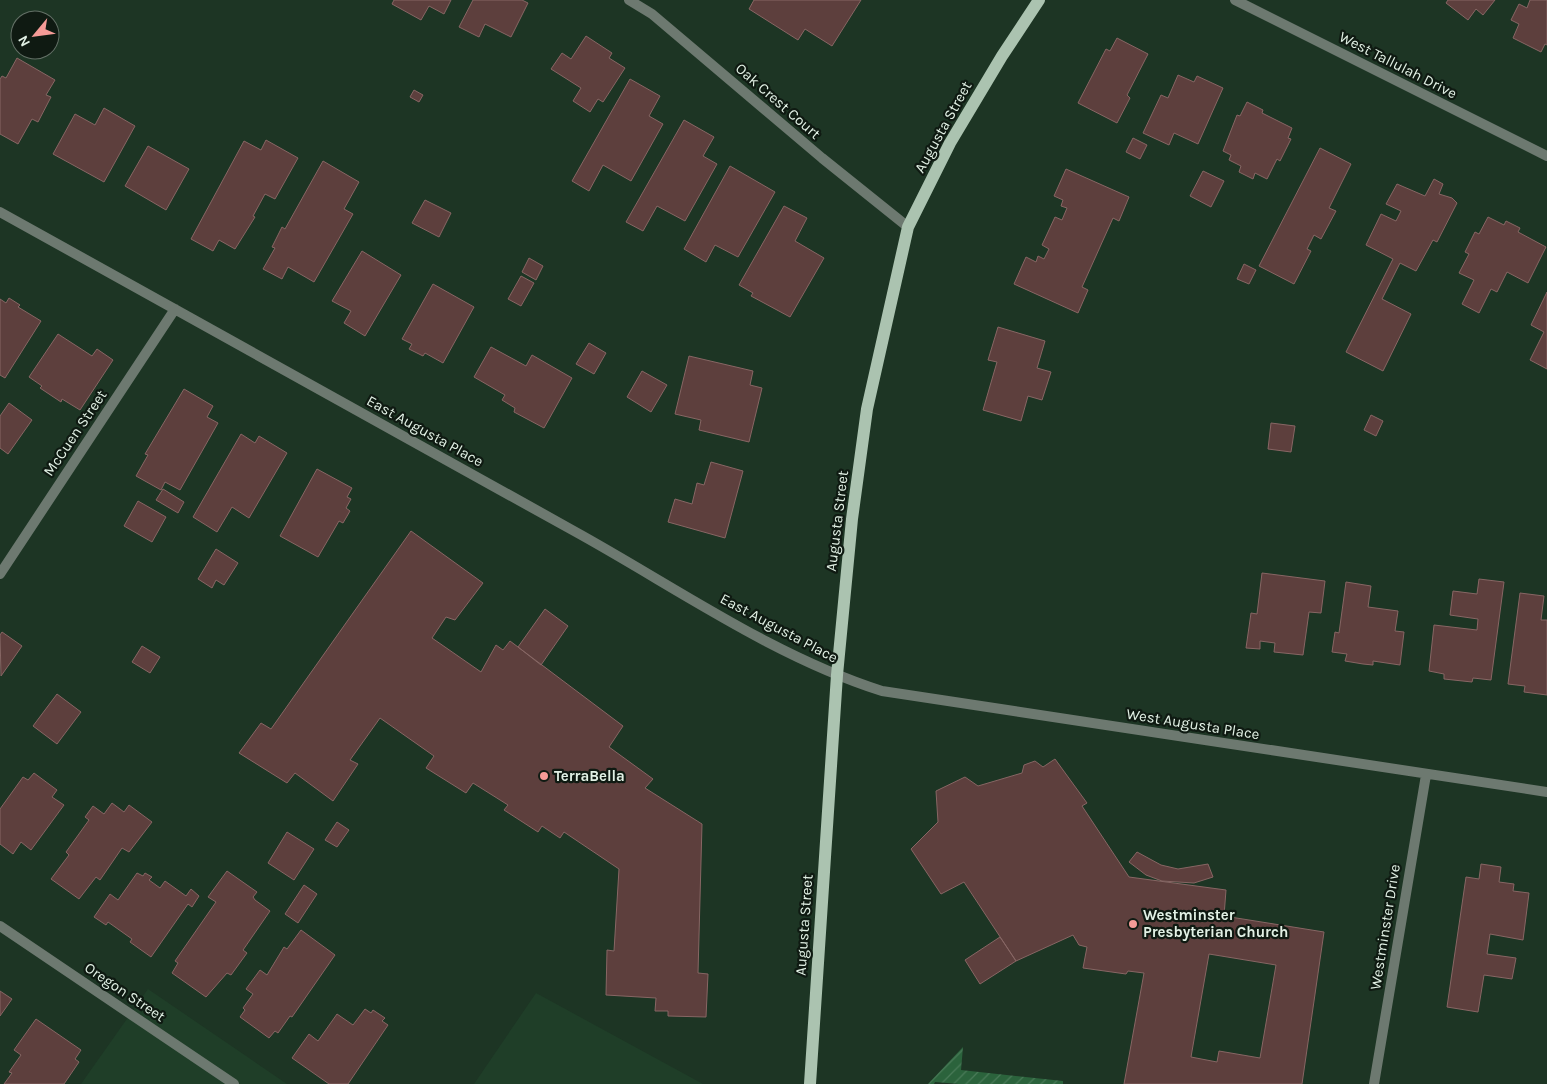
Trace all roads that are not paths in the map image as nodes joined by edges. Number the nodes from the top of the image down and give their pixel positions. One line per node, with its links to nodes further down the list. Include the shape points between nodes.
1 (629, 0): 6 (street, Oak Crest Court, via 652,14)
2 (1039, 0): 6 (main road, Augusta Street, via 950,143)
3 (1235, 0): 4 (street, West Tallulah Drive)
4 (1547, 156)
5 (0, 212): 7 (street, East Augusta Place)
6 (908, 227): 9 (main road, Augusta Street, via 867,409 852,519)
7 (175, 309): 8 (street, McCuen Street); 9 (street, East Augusta Place, via 598,544 758,637)
8 (0, 574)
9 (837, 675): 10 (street, West Augusta Place, via 882,691); 14 (main road, Augusta Street)
10 (1426, 775): 11 (street, West Augusta Place); 15 (street, Westminster Drive)
11 (1547, 792)
12 (0, 926): 13 (street, Oregon Street)
13 (234, 1084)
14 (810, 1084)
15 (1374, 1084)

